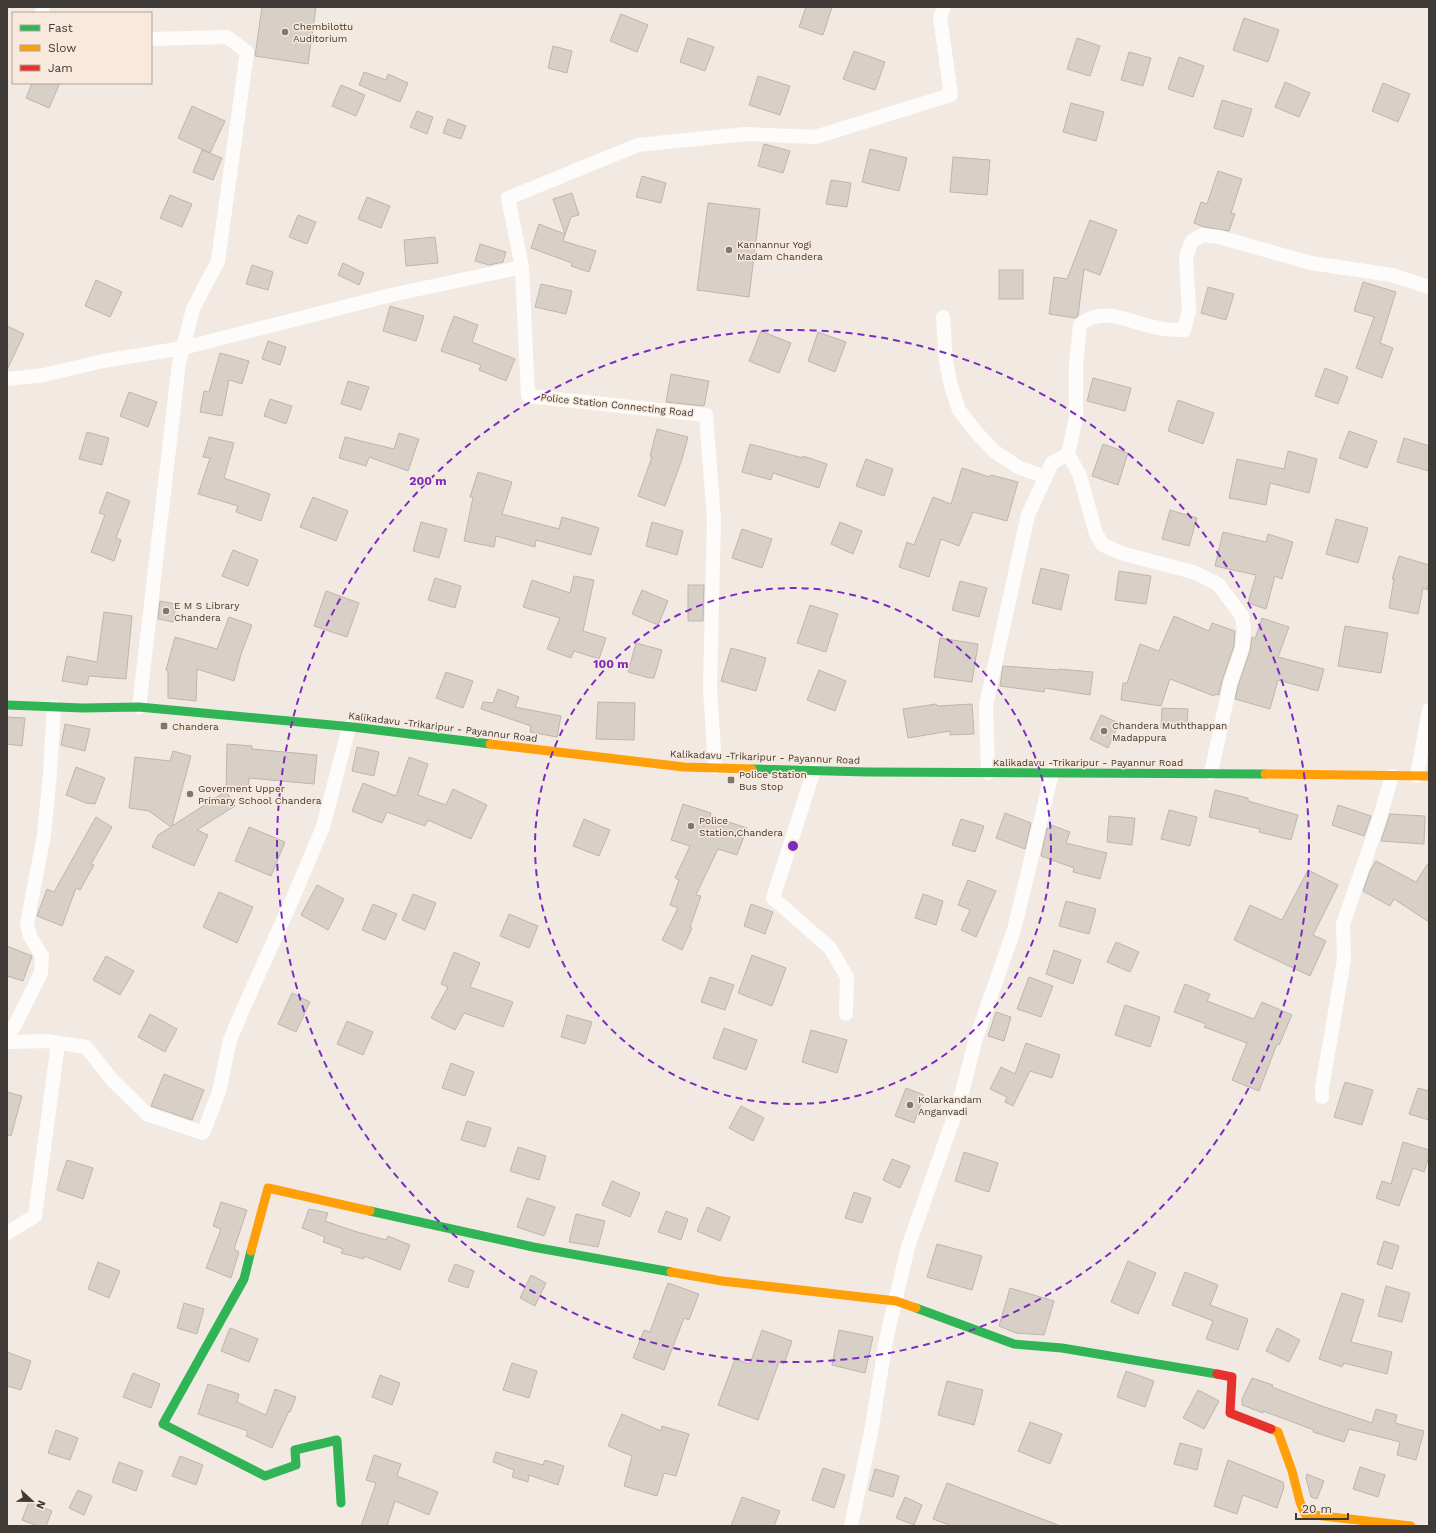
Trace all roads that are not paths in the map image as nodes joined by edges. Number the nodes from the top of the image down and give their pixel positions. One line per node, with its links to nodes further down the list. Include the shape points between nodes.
1 (944, 7): 3 (street, via 940,18 951,96 815,137 746,134 638,145 508,198)
2 (152, 39): 6 (street, via 227,37 247,52 218,261 193,309)
3 (522, 267): 6 (street, via 391,295); 15 (street, Police Station Connecting Road, via 528,396 706,415 714,519 710,687)
4 (1429, 287): 8 (street, via 1392,275 1311,263 1203,235 1192,241 1186,257 1189,311 1184,330 1158,328 1104,314 1087,318 1080,324 1076,365 1076,418)
5 (943, 317): 9 (street, via 946,361 959,410 994,451 1018,467)
6 (183, 348): 7 (street, via 103,361 44,375); 11 (street, via 179,363)
7 (7, 379)
8 (1068, 454): 9 (street, via 1052,463); 19 (street, via 1080,476 1096,534 1104,545 1124,554 1193,572 1218,584 1242,616 1242,648 1230,684)
9 (1046, 477): 17 (street, via 1028,516 986,705)
10 (7, 704): 12 (street, Kalikadavu -Trikaripur - Payannur Road)
11 (139, 706): 12 (street, Kalikadavu -Trikaripur - Payannur Road); 14 (street, Kalikadavu -Trikaripur - Payannur Road)
12 (54, 707): 23 (street, via 44,835 27,924 30,936 42,956 41,973 15,1025)
13 (1429, 710): 21 (street)
14 (349, 727): 15 (street, Kalikadavu -Trikaripur - Payannur Road, via 684,767); 25 (street, via 323,827 230,1040 219,1092 203,1133 147,1114 114,1081 86,1047)
15 (715, 768): 16 (street, Kalikadavu -Trikaripur - Payannur Road)
16 (814, 770): 17 (street, Kalikadavu -Trikaripur - Payannur Road); 22 (street, via 773,898 830,948 847,977)
17 (988, 773): 18 (street, Kalikadavu -Trikaripur - Payannur Road)
18 (1052, 773): 19 (street, Kalikadavu -Trikaripur - Payannur Road); 28 (street, via 1014,930 976,1038 958,1108 908,1247)
19 (1211, 773): 20 (street, Kalikadavu -Trikaripur - Payannur Road)
20 (1392, 776): 21 (street, Kalikadavu -Trikaripur - Payannur Road); 26 (street, via 1343,924 1344,960)
21 (1423, 776)
22 (846, 1014)
23 (7, 1035)
24 (7, 1042): 25 (street)
25 (58, 1043): 27 (street, via 35,1216)
26 (1322, 1097)
27 (7, 1233)
28 (896, 1301): 29 (street, via 722,1281 541,1248 268,1188 244,1279 163,1424 265,1476 296,1465 295,1450 337,1440); 30 (street, via 886,1340 872,1427); 31 (street, via 1014,1344 1062,1348 1232,1378 1230,1413 1278,1432 1306,1514)
29 (341, 1503)
30 (851, 1526)
31 (1411, 1526)

